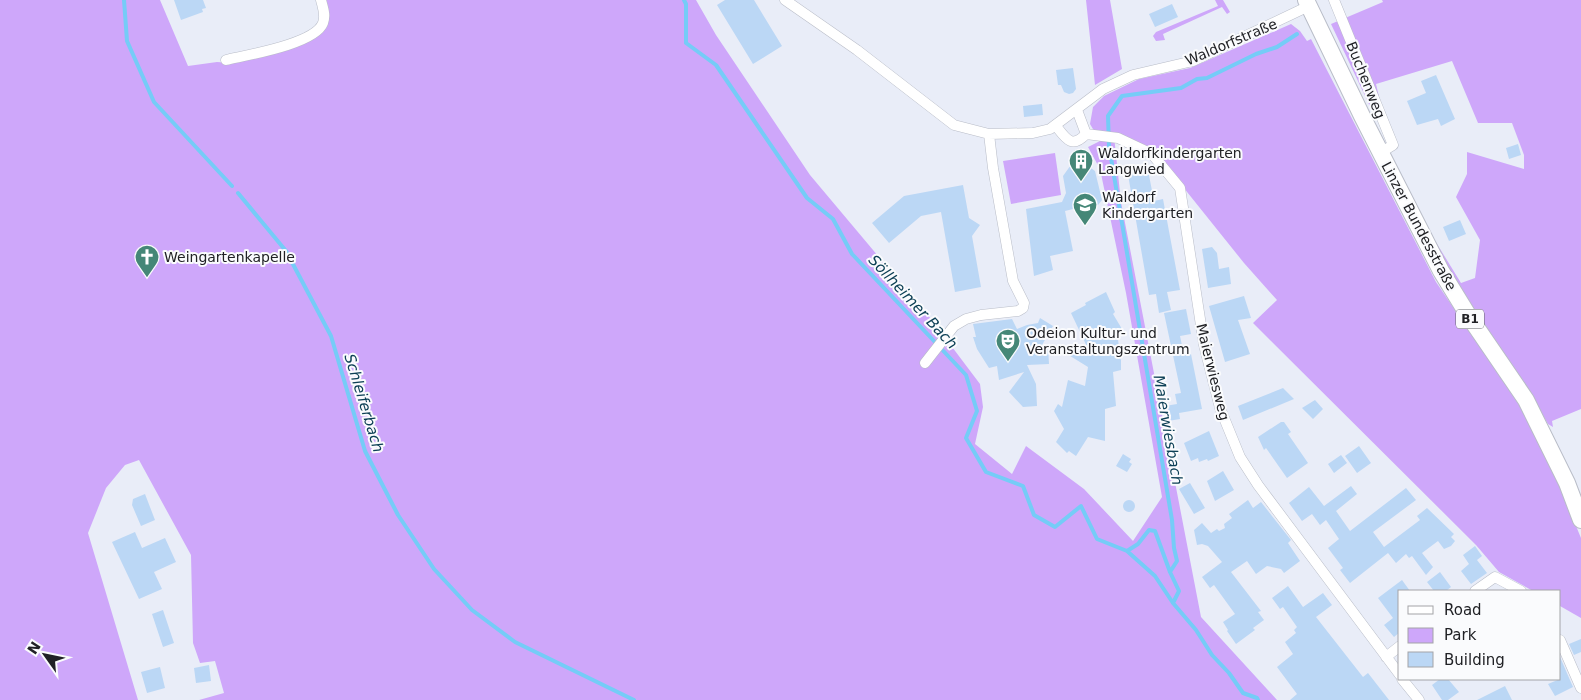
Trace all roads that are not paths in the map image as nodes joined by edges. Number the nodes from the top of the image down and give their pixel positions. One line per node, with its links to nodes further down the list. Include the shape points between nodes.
1 (321, 0): 5 (street, via 325,15 323,25 314,35 285,46)
2 (785, 0): 8 (street, Waldorfstraße, via 857,50 954,125)
3 (1334, 0): 10 (street, Buchenweg, via 1393,145)
4 (1308, 3): 6 (street, Waldorfstraße, via 1193,61 1133,75 1103,89); 10 (main road, Linzer Bundesstraße / B1)
5 (226, 60)
6 (1077, 110): 7 (street, Waldorfstraße); 9 (street)
7 (1056, 126): 8 (street, Waldorfstraße, via 1033,133); 9 (street, Maierwiesweg, via 1065,138 1073,142 1080,141)
8 (989, 134): 11 (street, via 1013,281 1024,303 1023,308 966,319 954,326)
9 (1086, 134): 17 (street, Maierwiesweg, via 1118,138 1152,154 1180,188 1204,345 1222,414 1240,457)
10 (1380, 153): 12 (main road, Linzer Bundesstraße / B1, via 1441,271 1526,400)
11 (927, 361)
12 (1581, 520)
13 (1477, 590): 14 (street, via 1495,577)
14 (1519, 590)
15 (1561, 642): 20 (street)
16 (1398, 648): 17 (street)
17 (1386, 657): 18 (street, Maierwiesweg)
18 (1398, 672)
19 (1403, 680): 21 (street)
20 (1581, 688)
21 (1419, 700)

